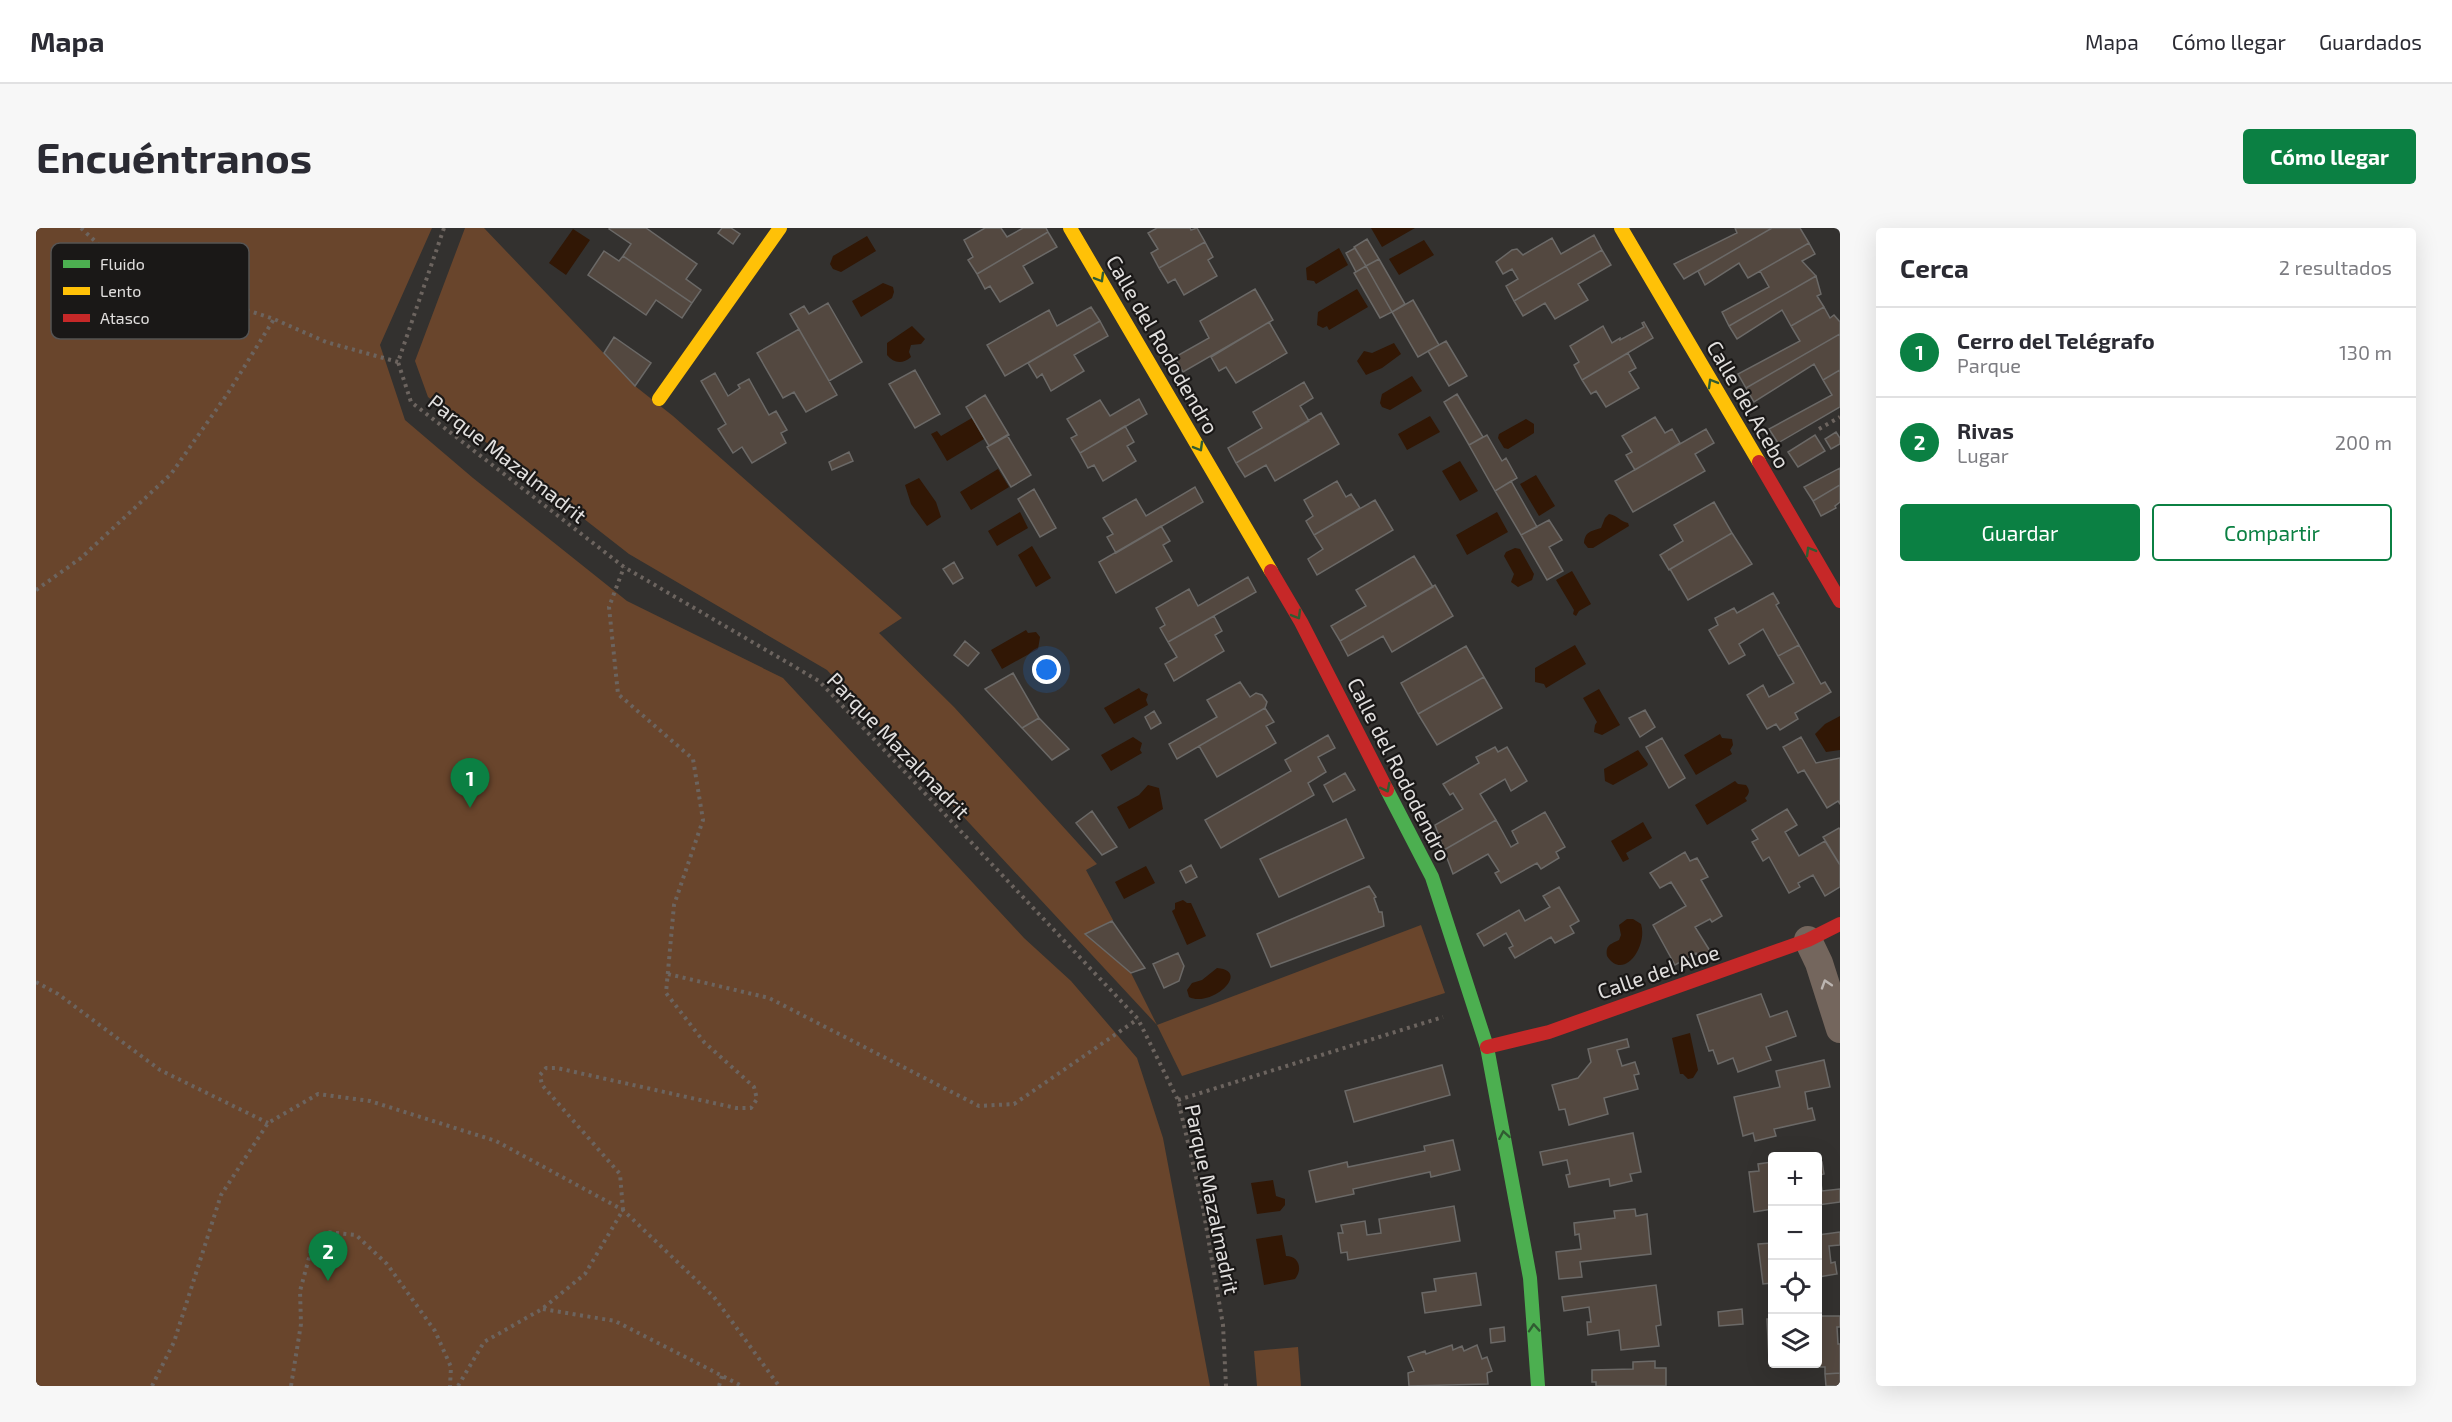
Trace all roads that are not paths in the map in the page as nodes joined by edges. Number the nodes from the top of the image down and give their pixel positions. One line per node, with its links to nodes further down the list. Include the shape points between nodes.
1 (780, 228): 4 (street)
2 (1070, 228): 9 (street, Calle del Rododendro, one-way to 9, via 1301,622 1415,845 1431,877)
3 (1621, 228): 5 (street, Calle del Acebo, one-way to 3)
4 (658, 399)
5 (1840, 602)
6 (1840, 924): 7 (street, Calle del Aloe)
7 (1809, 940): 8 (street, one-way to 7); 9 (street, Calle del Aloe, via 1549,1032)
8 (1840, 1029)
9 (1487, 1047): 10 (street, Calle del Rododendro, one-way to 9, via 1530,1278)
10 (1538, 1386)

